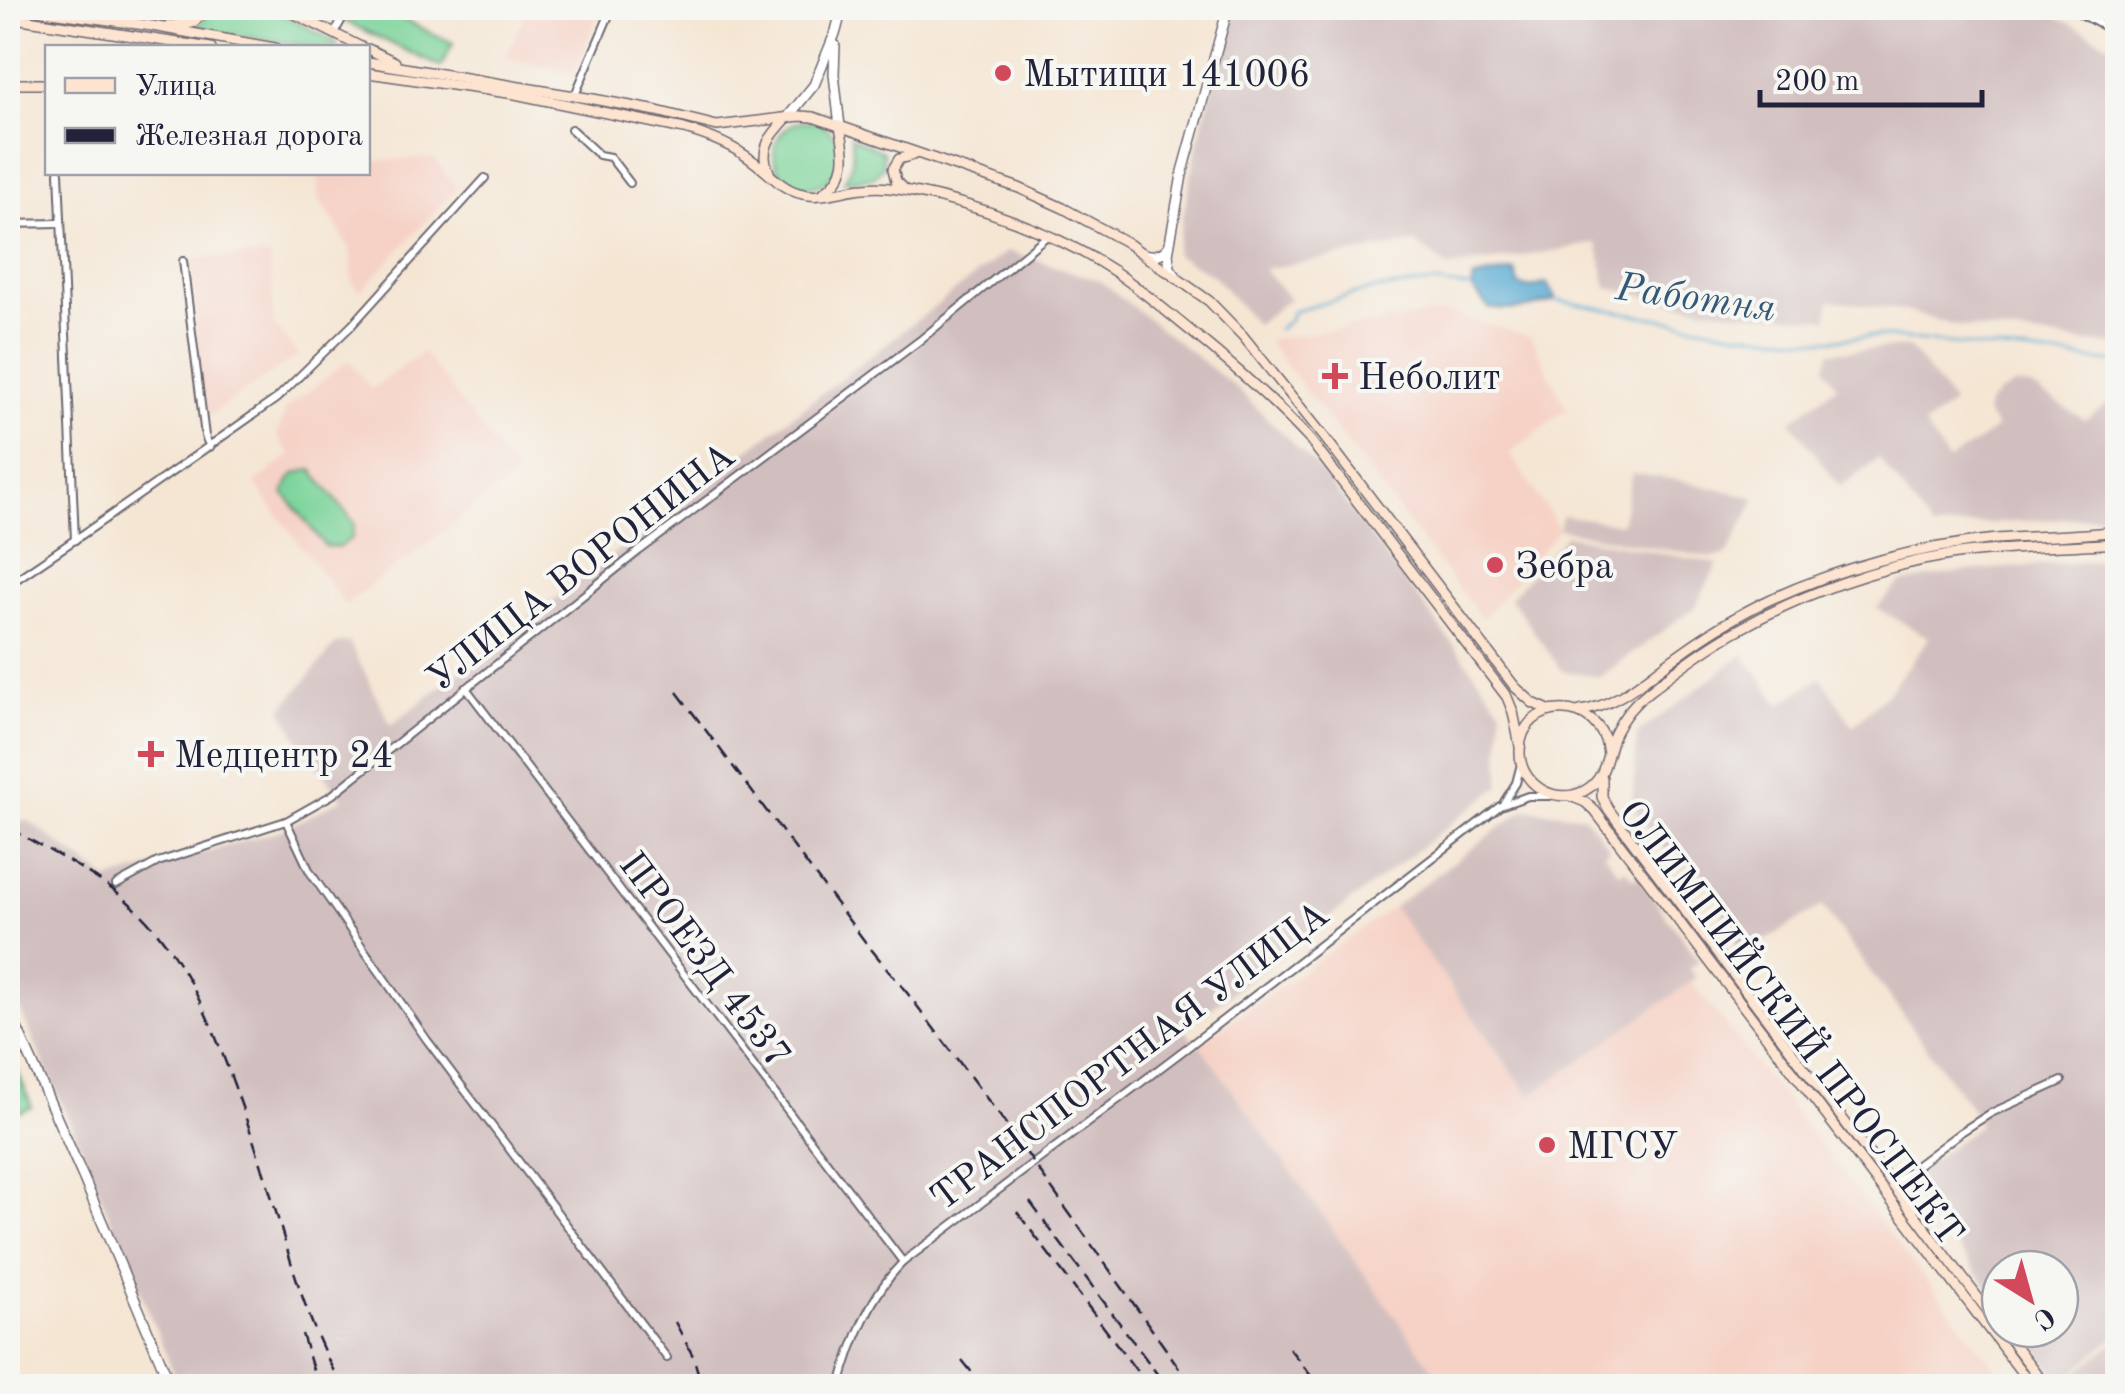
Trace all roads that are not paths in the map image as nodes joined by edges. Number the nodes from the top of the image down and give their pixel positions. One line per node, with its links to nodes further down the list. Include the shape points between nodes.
1 (22, 8): 10 (main road)
2 (210, 8): 10 (main road, via 192,23)
3 (284, 8): 12 (main road)
4 (348, 8): 12 (street)
5 (612, 8): 26 (street)
6 (842, 8): 11 (street)
7 (1228, 8): 41 (street)
8 (2070, 8): 13 (street)
9 (8, 18): 14 (main road)
10 (152, 26): 17 (main road)
11 (836, 31): 27 (street, via 814,85); 29 (street)
12 (334, 34): 18 (main road)
13 (2118, 34)
14 (149, 40): 15 (main road); 16 (main road)
15 (164, 45)
16 (188, 45)
17 (258, 45)
18 (358, 45)
19 (370, 50): 21 (main road)
20 (370, 62): 21 (main road)
21 (407, 67): 26 (main road)
22 (370, 76): 34 (main road, via 516,94 661,123 710,136)
23 (8, 84): 24 (main road)
24 (45, 84)
25 (2118, 92): 28 (street, via 2110,102)
26 (574, 95): 27 (main road, via 717,126)
27 (786, 118): 29 (main road, via 814,117); 34 (main road, via 766,144 765,164)
28 (2118, 118)
29 (840, 127): 31 (main road); 37 (main road, via 844,169)
30 (570, 129): 35 (street, via 610,157)
31 (916, 154): 36 (main road, via 900,158 892,170); 42 (main road, via 1048,201)
32 (58, 175): 38 (street)
33 (485, 178): 49 (street, via 301,377)
34 (774, 180): 37 (main road, via 803,194)
35 (630, 183)
36 (906, 190): 37 (main road); 40 (main road)
37 (822, 194)
38 (60, 223): 39 (street); 51 (street)
39 (8, 224)
40 (1047, 236): 46 (main road, via 1111,270); 54 (street, УЛИЦА ВОРОНИНА)
41 (1169, 246): 42 (street, via 1157,255); 44 (street)
42 (1142, 253): 44 (main road)
43 (182, 261): 49 (street)
44 (1176, 276): 45 (main road, via 1217,307)
45 (1256, 352): 46 (main road, via 1254,369); 47 (main road)
46 (1239, 370): 48 (main road)
47 (1275, 375): 48 (main road, via 1259,375); 55 (main road, via 1514,687)
48 (1261, 389): 57 (main road, via 1324,458 1507,698)
49 (210, 447): 51 (street)
50 (2118, 531): 56 (main road, via 1946,546 1851,568 1751,608 1620,697)
51 (75, 540): 53 (street)
52 (2118, 543): 58 (main road, via 1948,556 1878,572 1782,608 1733,632 1640,698)
53 (8, 584)
54 (466, 688): 64 (street, УЛИЦА ВОРОНИНА, via 332,795); 69 (street, ПРОЕЗД 4537)
55 (1551, 711): 56 (main road); 57 (main road, via 1531,724)
56 (1578, 711): 58 (main road, via 1598,726)
57 (1520, 746): 59 (main road)
58 (1608, 754): 60 (main road)
59 (1522, 763): 61 (main road, via 1538,787); 63 (street, ТРАНСПОРТНАЯ УЛИЦА)
60 (1603, 772): 62 (main road, via 1590,788); 68 (main road, ОЛИМПИЙСКИЙ ПРОСПЕКТ, via 1609,810)
61 (1556, 796): 62 (main road); 63 (street, ТРАНСПОРТНАЯ УЛИЦА)
62 (1570, 796): 75 (main road, ОЛИМПИЙСКИЙ ПРОСПЕКТ, via 1595,811)
63 (1500, 806): 69 (street, ТРАНСПОРТНАЯ УЛИЦА)
64 (286, 821): 65 (street, УЛИЦА ВОРОНИНА, via 158,862); 72 (street, via 310,872 427,1040)
65 (116, 884)
66 (8, 1008): 73 (street)
67 (2062, 1081): 68 (street, via 1990,1112)
68 (1892, 1184): 70 (main road, ОЛИМПИЙСКИЙ ПРОСПЕКТ)
69 (903, 1262): 74 (street, ТРАНСПОРТНАЯ УЛИЦА, via 858,1332)
70 (1980, 1300)
71 (2017, 1349): 76 (main road, ОЛИМПИЙСКИЙ ПРОСПЕКТ)
72 (666, 1358)
73 (170, 1386)
74 (840, 1386)
75 (2032, 1386)
76 (2046, 1386)

